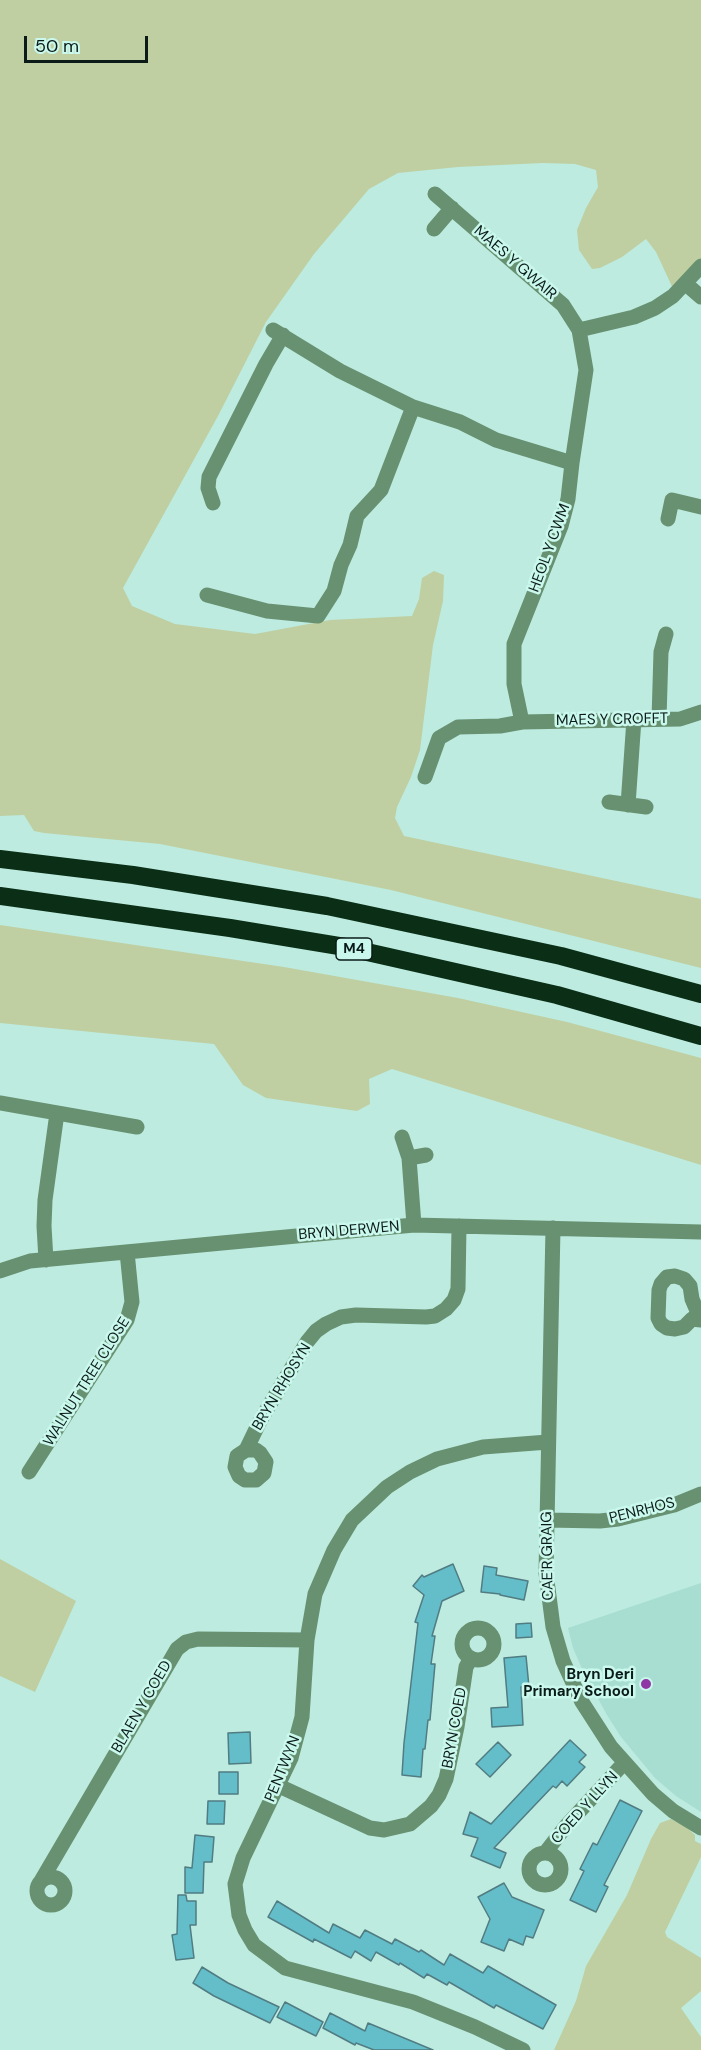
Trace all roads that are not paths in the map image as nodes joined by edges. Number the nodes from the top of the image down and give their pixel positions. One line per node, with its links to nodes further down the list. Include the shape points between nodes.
1 (435, 194): 2 (street, MAES Y GWAIR)
2 (452, 208): 3 (street); 7 (street, MAES Y GWAIR, via 563,305)
3 (434, 229)
4 (701, 266): 5 (street)
5 (686, 284): 6 (street); 7 (street, via 673,296 634,317)
6 (701, 297)
7 (579, 330): 9 (street, MAES Y GWAIR, via 586,370)
8 (413, 407): 9 (street, via 460,422 496,440); 10 (street, via 340,371 278,332 209,477); 13 (street, via 381,490 357,516 356,548 341,565 334,591 318,615 267,611)
9 (572, 463): 18 (street, HEOL Y CWM, via 561,526 514,644 514,684)
10 (213, 503)
11 (701, 507): 12 (street, via 672,500)
12 (668, 519)
13 (207, 595)
14 (666, 634): 17 (street, via 661,652)
15 (701, 712): 17 (street, MAES Y CROFFT, via 680,719)
16 (634, 719): 17 (street, MAES Y CROFFT); 18 (street, MAES Y CROFFT); 21 (street)
17 (659, 719)
18 (522, 722): 19 (street, via 458,727 439,738)
19 (425, 777)
20 (609, 802): 21 (street)
21 (628, 805): 22 (street)
22 (646, 807)
23 (0, 859): 25 (highway, M4, via 133,875 327,906 561,956)
24 (0, 896): 26 (highway, M4, via 345,947 557,995)
25 (701, 994)
26 (701, 1035)
27 (0, 1103): 28 (street)
28 (57, 1113): 29 (street); 38 (street, via 45,1200)
29 (137, 1128)
30 (402, 1137): 32 (street)
31 (426, 1155): 32 (street)
32 (409, 1158): 33 (street)
33 (414, 1225): 34 (street, BRYN DERWEN); 37 (street, BRYN DERWEN)
34 (459, 1226): 35 (street, BRYN DERWEN); 41 (street, BRYN RHOSYN, via 458,1288 450,1305 435,1316 342,1317 316,1331)
35 (553, 1228): 36 (street, BRYN DERWEN); 40 (street, CAE'R GRAIG)
36 (701, 1232)
37 (127, 1252): 38 (street, BRYN DERWEN); 42 (street, WALNUT TREE CLOSE, via 132,1302 127,1320)
38 (46, 1260): 39 (street, BRYN DERWEN, via 16,1264)
39 (0, 1271)
40 (548, 1443): 44 (street, CAE'R GRAIG); 45 (street, PENTWYN, via 483,1447 438,1459 387,1487 352,1520 334,1550 315,1594)
41 (246, 1450)
42 (29, 1472)
43 (701, 1494): 44 (street, PENRHOS, via 618,1519)
44 (547, 1520): 47 (street, CAE'R GRAIG, via 547,1589 563,1661 582,1702)
45 (307, 1640): 48 (street, PENTWYN, via 302,1717); 51 (street, BLAEN Y COED, via 198,1639 177,1649)
46 (471, 1658): 48 (street, BRYN COED, via 466,1666 446,1779 431,1806 410,1824 384,1830 370,1828)
47 (624, 1763): 49 (street, CAE'R GRAIG, via 663,1803); 50 (street, COED Y LLYN)
48 (279, 1786): 52 (street, PENTWYN, via 243,1858 236,1884 238,1916 254,1945 285,1968 413,2002)
49 (701, 1828)
50 (545, 1853)
51 (41, 1881)
52 (523, 2050)

